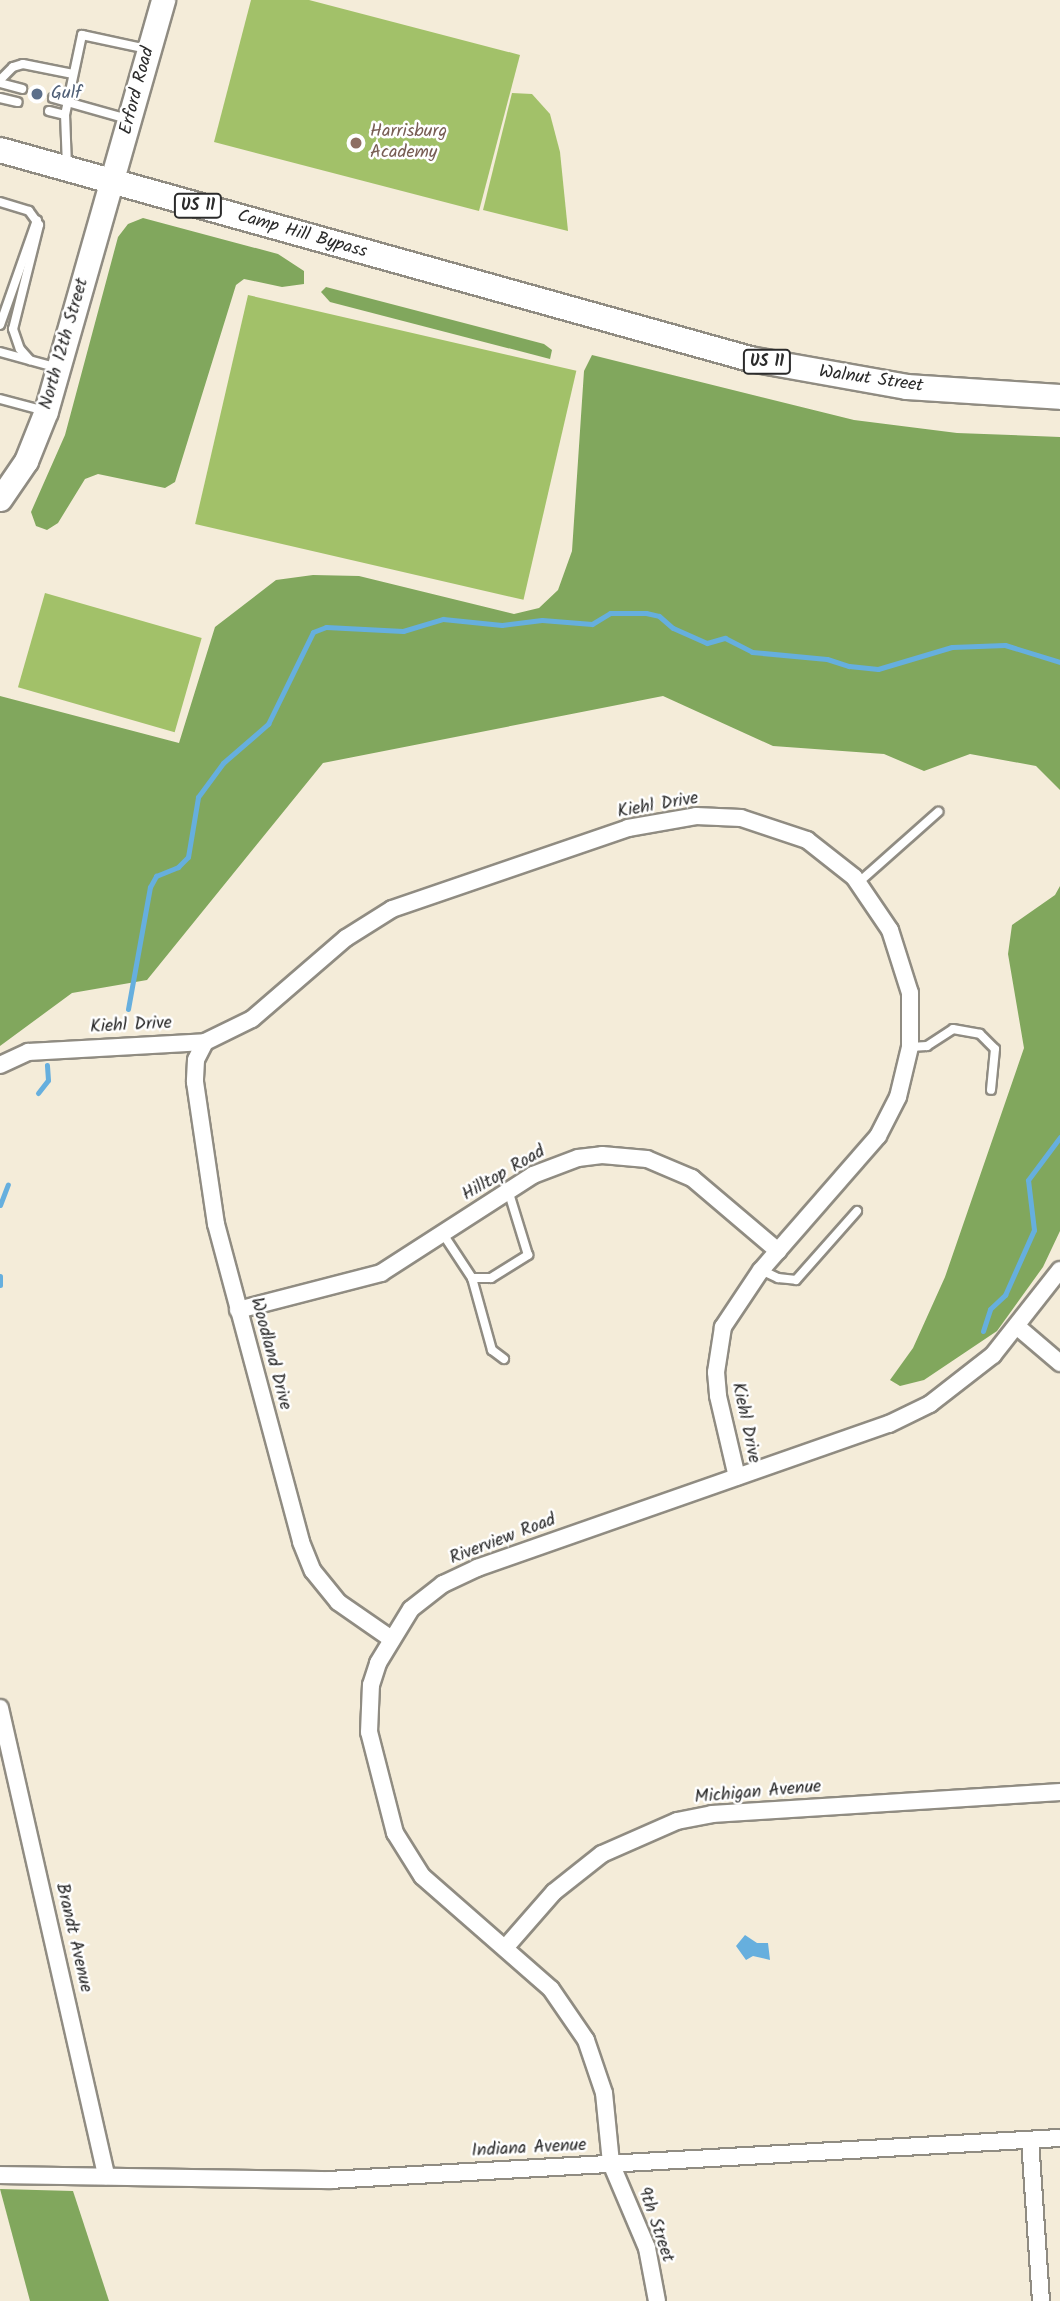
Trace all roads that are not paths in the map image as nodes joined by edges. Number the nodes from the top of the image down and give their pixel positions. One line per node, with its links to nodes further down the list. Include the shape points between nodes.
1 (163, 0): 2 (main road, Erford Road)
2 (149, 50): 3 (lane, via 82,35); 12 (main road, Erford Road)
3 (73, 74): 4 (lane, via 23,64 13,67); 9 (lane)
4 (0, 81): 5 (lane)
5 (22, 89)
6 (0, 97): 8 (lane)
7 (53, 98): 9 (lane)
8 (18, 102)
9 (68, 102): 11 (lane); 12 (lane)
10 (50, 111): 11 (lane)
11 (65, 115): 14 (lane)
12 (130, 119): 15 (main road, Erford Road)
13 (0, 150): 14 (main road, Camp Hill Bypass / US 11)
14 (67, 169): 15 (main road, Camp Hill Bypass / US 11)
15 (112, 181): 18 (main road, Camp Hill Bypass / US 11); 22 (main road, North 12th Street)
16 (0, 202): 17 (lane, via 29,211)
17 (37, 219): 19 (lane); 21 (lane, via 39,239 13,329)
18 (482, 286): 23 (main road, Walnut Street / US 11, via 813,372 955,392)
19 (0, 326)
20 (0, 352): 21 (lane)
21 (30, 360): 22 (lane)
22 (59, 368): 25 (main road, North 12th Street)
23 (1060, 397)
24 (0, 399): 25 (lane)
25 (47, 411): 26 (main road, North 12th Street, via 26,461)
26 (0, 499)
27 (938, 813): 28 (lane)
28 (859, 882): 29 (street, Kiehl Drive, via 807,840 765,823 696,816 642,825 392,909 346,938 252,1019); 30 (street, Kiehl Drive, via 890,930 904,964 912,1014)
29 (205, 1042): 31 (street, Kiehl Drive, via 28,1052); 40 (street, Woodland Drive, via 196,1060 197,1108 216,1224)
30 (911, 1047): 32 (lane, via 927,1046 954,1029 981,1034 995,1049); 36 (street, Kiehl Drive, via 898,1097 878,1136)
31 (0, 1065)
32 (991, 1090)
33 (508, 1190): 35 (street, Hilltop Road); 36 (street, Hilltop Road, via 578,1158 647,1159 692,1178); 39 (lane, via 528,1255 491,1278)
34 (857, 1211): 37 (lane, via 796,1279 778,1279)
35 (443, 1234): 39 (lane); 40 (street, Hilltop Road, via 369,1278)
36 (778, 1251): 37 (street, Kiehl Drive)
37 (761, 1270): 44 (street, Kiehl Drive, via 734,1304 718,1345 718,1396)
38 (1060, 1270): 41 (street, Riverview Road)
39 (472, 1278): 42 (lane, via 492,1350)
40 (238, 1310): 45 (street, Woodland Drive, via 300,1542 313,1571 351,1615)
41 (1019, 1328): 43 (street); 44 (street, Riverview Road, via 993,1355 930,1404 889,1424)
42 (504, 1359)
43 (1060, 1363)
44 (737, 1477): 45 (street, Riverview Road, via 477,1568 424,1598)
45 (390, 1638): 48 (street, Riverview Road, via 378,1662 369,1707 374,1764 386,1810 422,1876)
46 (0, 1708): 53 (street, Brandt Avenue)
47 (1060, 1791): 48 (street, Michigan Avenue, via 712,1814 677,1821 618,1845 580,1870 540,1906)
48 (505, 1948): 51 (street, Riverview Road, via 551,1989 586,2040 604,2093)
49 (1060, 2138): 50 (street, Indiana Avenue)
50 (1030, 2140): 51 (street, Indiana Avenue); 55 (street)
51 (611, 2163): 53 (street, Indiana Avenue, via 321,2180); 54 (street, 9th Street, via 647,2248)
52 (0, 2175): 53 (street, Indiana Avenue)
53 (106, 2176)
54 (657, 2301)
55 (1041, 2301)

